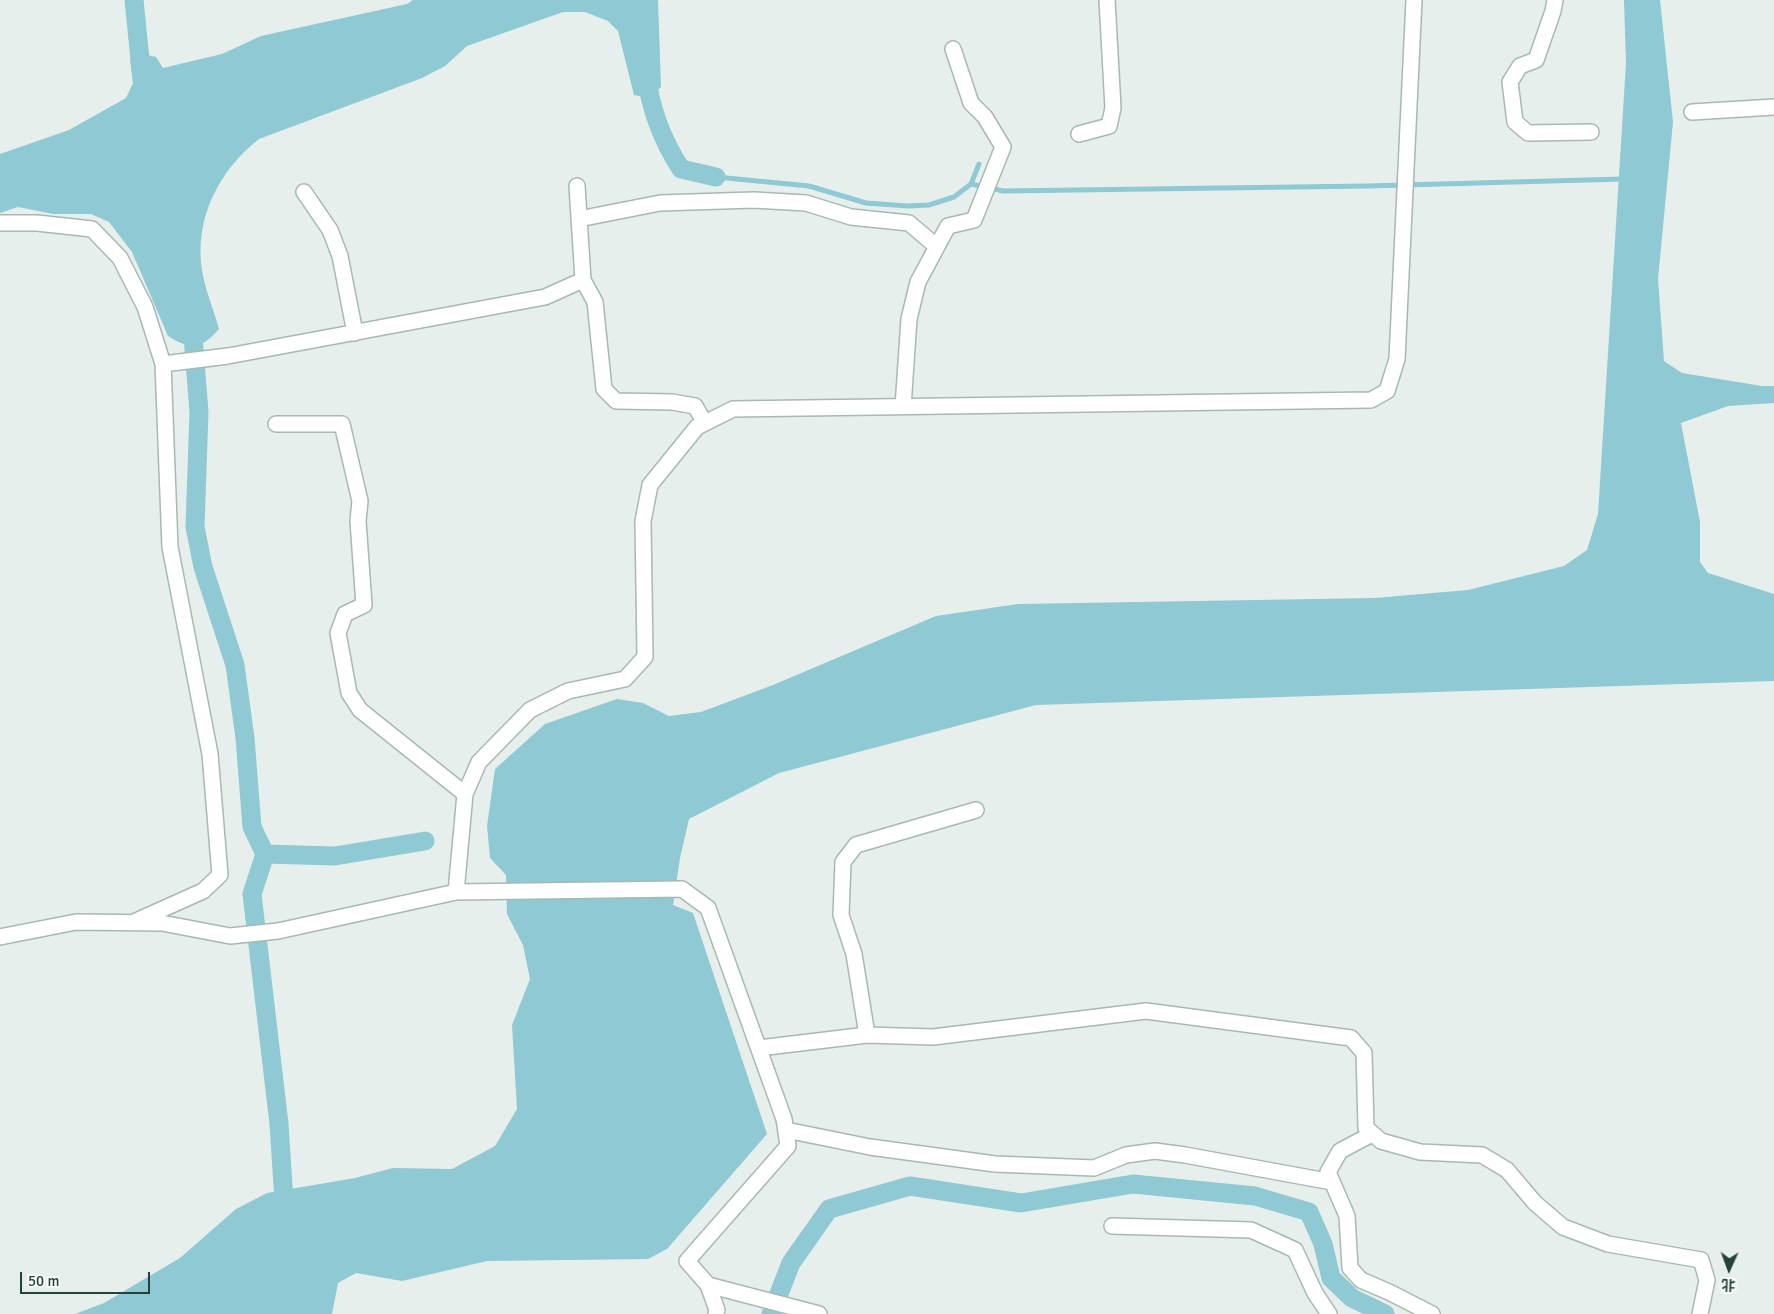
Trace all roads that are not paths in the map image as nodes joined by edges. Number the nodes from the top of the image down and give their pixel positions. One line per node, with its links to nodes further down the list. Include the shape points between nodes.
1 (1107, 0): 8 (street, via 1113,108 1108,126)
2 (1414, 0): 17 (street, via 1397,360 1387,391 1371,400)
3 (1555, 0): 7 (street, via 1536,60 1520,66 1510,82 1515,122 1528,133)
4 (953, 49): 13 (street, via 971,103 985,117 1003,147 974,220 948,226)
5 (1774, 107): 6 (street)
6 (1692, 112)
7 (1591, 132)
8 (1079, 134)
9 (577, 186): 11 (street)
10 (304, 192): 15 (street, via 330,230 340,256)
11 (580, 218): 13 (street, via 660,203 754,200 806,203 852,217 909,223); 14 (street)
12 (0, 222): 16 (street, via 92,228 120,258 145,307)
13 (936, 246): 17 (street, via 918,282 909,319)
14 (583, 280): 15 (street, via 545,297); 18 (street, via 595,302 604,389 616,402 672,402 695,406)
15 (355, 333): 16 (street)
16 (164, 364): 23 (street, via 170,547 210,754 220,875 203,891)
17 (903, 407): 18 (street, via 733,409)
18 (705, 423): 20 (street, via 697,427 650,485 643,521 645,657 624,679 568,691 530,710 479,762)
19 (276, 424): 20 (street, via 342,424 360,502 358,522 364,605 345,614 338,634 349,693 360,710)
20 (465, 794): 22 (street)
21 (976, 810): 25 (street, via 856,845 843,862 841,915 854,954)
22 (456, 892): 23 (street, via 278,931 230,936 162,923); 26 (street, via 682,889 708,908)
23 (133, 923): 24 (street, via 76,922)
24 (0, 937)
25 (867, 1034): 26 (street); 28 (street, via 933,1037 1146,1011 1351,1038 1364,1053 1366,1128)
26 (758, 1048): 27 (street)
27 (786, 1130): 29 (street, via 870,1147 995,1164 1094,1168 1126,1155 1155,1151); 31 (street, via 788,1146 688,1261)
28 (1372, 1134): 29 (street, via 1340,1151 1328,1172); 36 (street, via 1381,1141 1420,1152 1482,1156 1507,1170 1535,1203 1563,1227 1608,1244 1701,1260 1707,1280)
29 (1332, 1182): 35 (street, via 1347,1216 1350,1268 1361,1280)
30 (1112, 1226): 34 (street, via 1251,1230 1295,1250)
31 (708, 1285): 32 (street); 33 (street, via 718,1310)
32 (815, 1313)
33 (716, 1314)
34 (1328, 1314)
35 (1432, 1314)
36 (1700, 1314)

